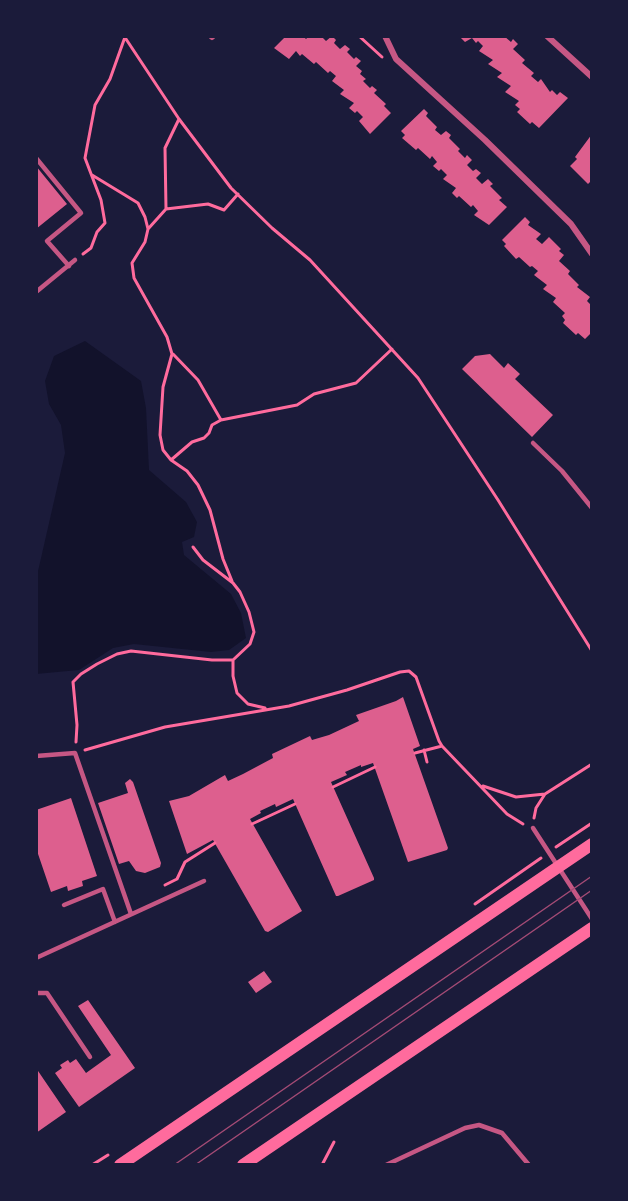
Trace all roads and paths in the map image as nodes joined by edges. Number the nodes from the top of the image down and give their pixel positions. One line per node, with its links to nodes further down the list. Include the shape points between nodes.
1 (385, 36): 11 (street, via 396,59 571,224)
2 (547, 36): 4 (street)
3 (124, 37): 5 (path); 7 (path, via 110,79 95,105 85,158)
4 (592, 77)
5 (179, 119): 8 (path); 9 (path, via 165,148)
6 (36, 158): 13 (lane, via 81,213 47,241)
7 (92, 175): 10 (path, via 138,203); 12 (path, via 105,222 91,248)
8 (238, 194): 9 (path, via 224,210 208,204); 15 (path, via 310,260)
9 (166, 209): 10 (path)
10 (148, 229): 16 (path, via 132,263 134,278 167,337)
11 (592, 254)
12 (75, 260): 13 (lane)
13 (69, 266): 14 (lane)
14 (36, 292)
15 (392, 349): 17 (path, via 356,383 314,394 297,405); 23 (path, via 437,406)
16 (172, 354): 17 (path, via 198,380); 19 (path, via 164,387 160,435 163,450)
17 (221, 420): 19 (path, via 212,424 209,434)
18 (533, 443): 20 (lane)
19 (171, 460): 22 (path, via 198,485)
20 (592, 508)
21 (193, 547): 22 (path, via 203,561)
22 (233, 583): 24 (path, via 249,612 254,632 250,644)
23 (592, 651)
24 (233, 660): 25 (path, via 237,693 248,704); 29 (path, via 131,651 97,664 73,682)
25 (270, 708): 26 (path, via 409,671 416,677); 27 (path, via 165,727)
26 (442, 746): 28 (path); 35 (path)
27 (90, 749)
28 (424, 750): 30 (path); 32 (path)
29 (75, 753): 31 (lane); 46 (lane)
30 (415, 753)
31 (36, 756)
32 (427, 762)
33 (592, 764): 37 (path)
34 (375, 768): 36 (path)
35 (480, 785): 37 (path, via 516,796); 40 (path, via 507,813)
36 (333, 787)
37 (545, 794): 40 (path, via 536,808)
38 (295, 804): 39 (path)
39 (252, 824)
40 (533, 828): 47 (lane)
41 (215, 843): 43 (path)
42 (592, 844): 56 (main road)
43 (182, 865)
44 (204, 881): 46 (lane)
45 (64, 905): 48 (lane, via 103,889)
46 (131, 914): 48 (lane)
47 (592, 919)
48 (115, 922): 50 (lane)
49 (592, 928): 57 (main road)
50 (36, 958)
51 (36, 993): 52 (lane, via 47,993)
52 (90, 1057)
53 (334, 1142): 58 (path)
54 (98, 1162): 55 (path)
55 (92, 1165)
56 (120, 1165)
57 (243, 1165)
58 (322, 1165)
59 (386, 1165): 60 (lane, via 479,1125 502,1133)
60 (529, 1165)

